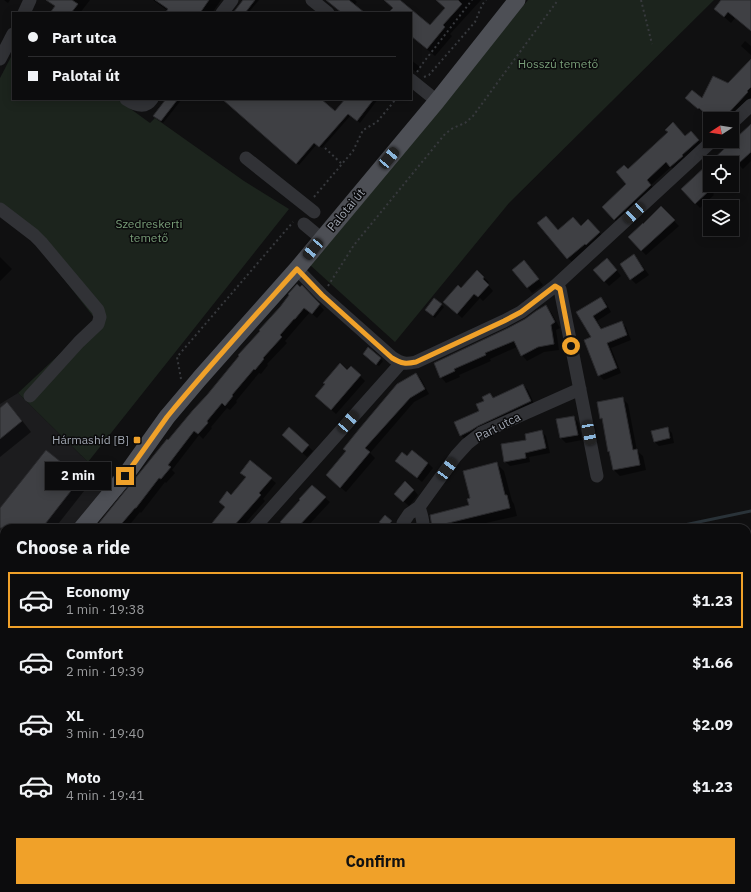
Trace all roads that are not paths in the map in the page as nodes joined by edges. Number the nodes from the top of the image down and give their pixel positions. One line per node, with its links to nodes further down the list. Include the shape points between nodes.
1 (30, 0): 5 (street)
2 (232, 0): 6 (street)
3 (312, 0): 7 (street)
4 (517, 0): 13 (main road, Palotai út)
5 (24, 12)
6 (223, 12)
7 (327, 12)
8 (12, 36): 9 (street)
9 (0, 59)
10 (412, 81): 13 (street)
11 (151, 100): 12 (street, via 139,106)
12 (130, 101)
13 (437, 101): 21 (main road, Palotai út)
14 (751, 105): 15 (street)
15 (739, 116)
16 (704, 148): 23 (street)
17 (246, 158): 19 (street)
18 (0, 209): 26 (street, via 41,242 98,310 100,317 98,324)
19 (310, 209)
20 (304, 224): 21 (street)
21 (322, 239): 22 (main road, Palotai út)
22 (297, 269): 24 (street, via 322,295 392,358); 29 (main road, Palotai út, via 179,402 125,476)
23 (555, 286): 24 (street, via 521,312 504,321 416,362); 25 (street, via 560,289)
24 (401, 363): 30 (street)
25 (580, 389): 27 (street); 28 (street, Part utca, via 481,433 456,456)
26 (30, 396)
27 (597, 476)
28 (419, 507): 31 (street, Part utca, via 409,514); 32 (street)
29 (85, 524)
30 (258, 524)
31 (403, 524)
32 (423, 524)

